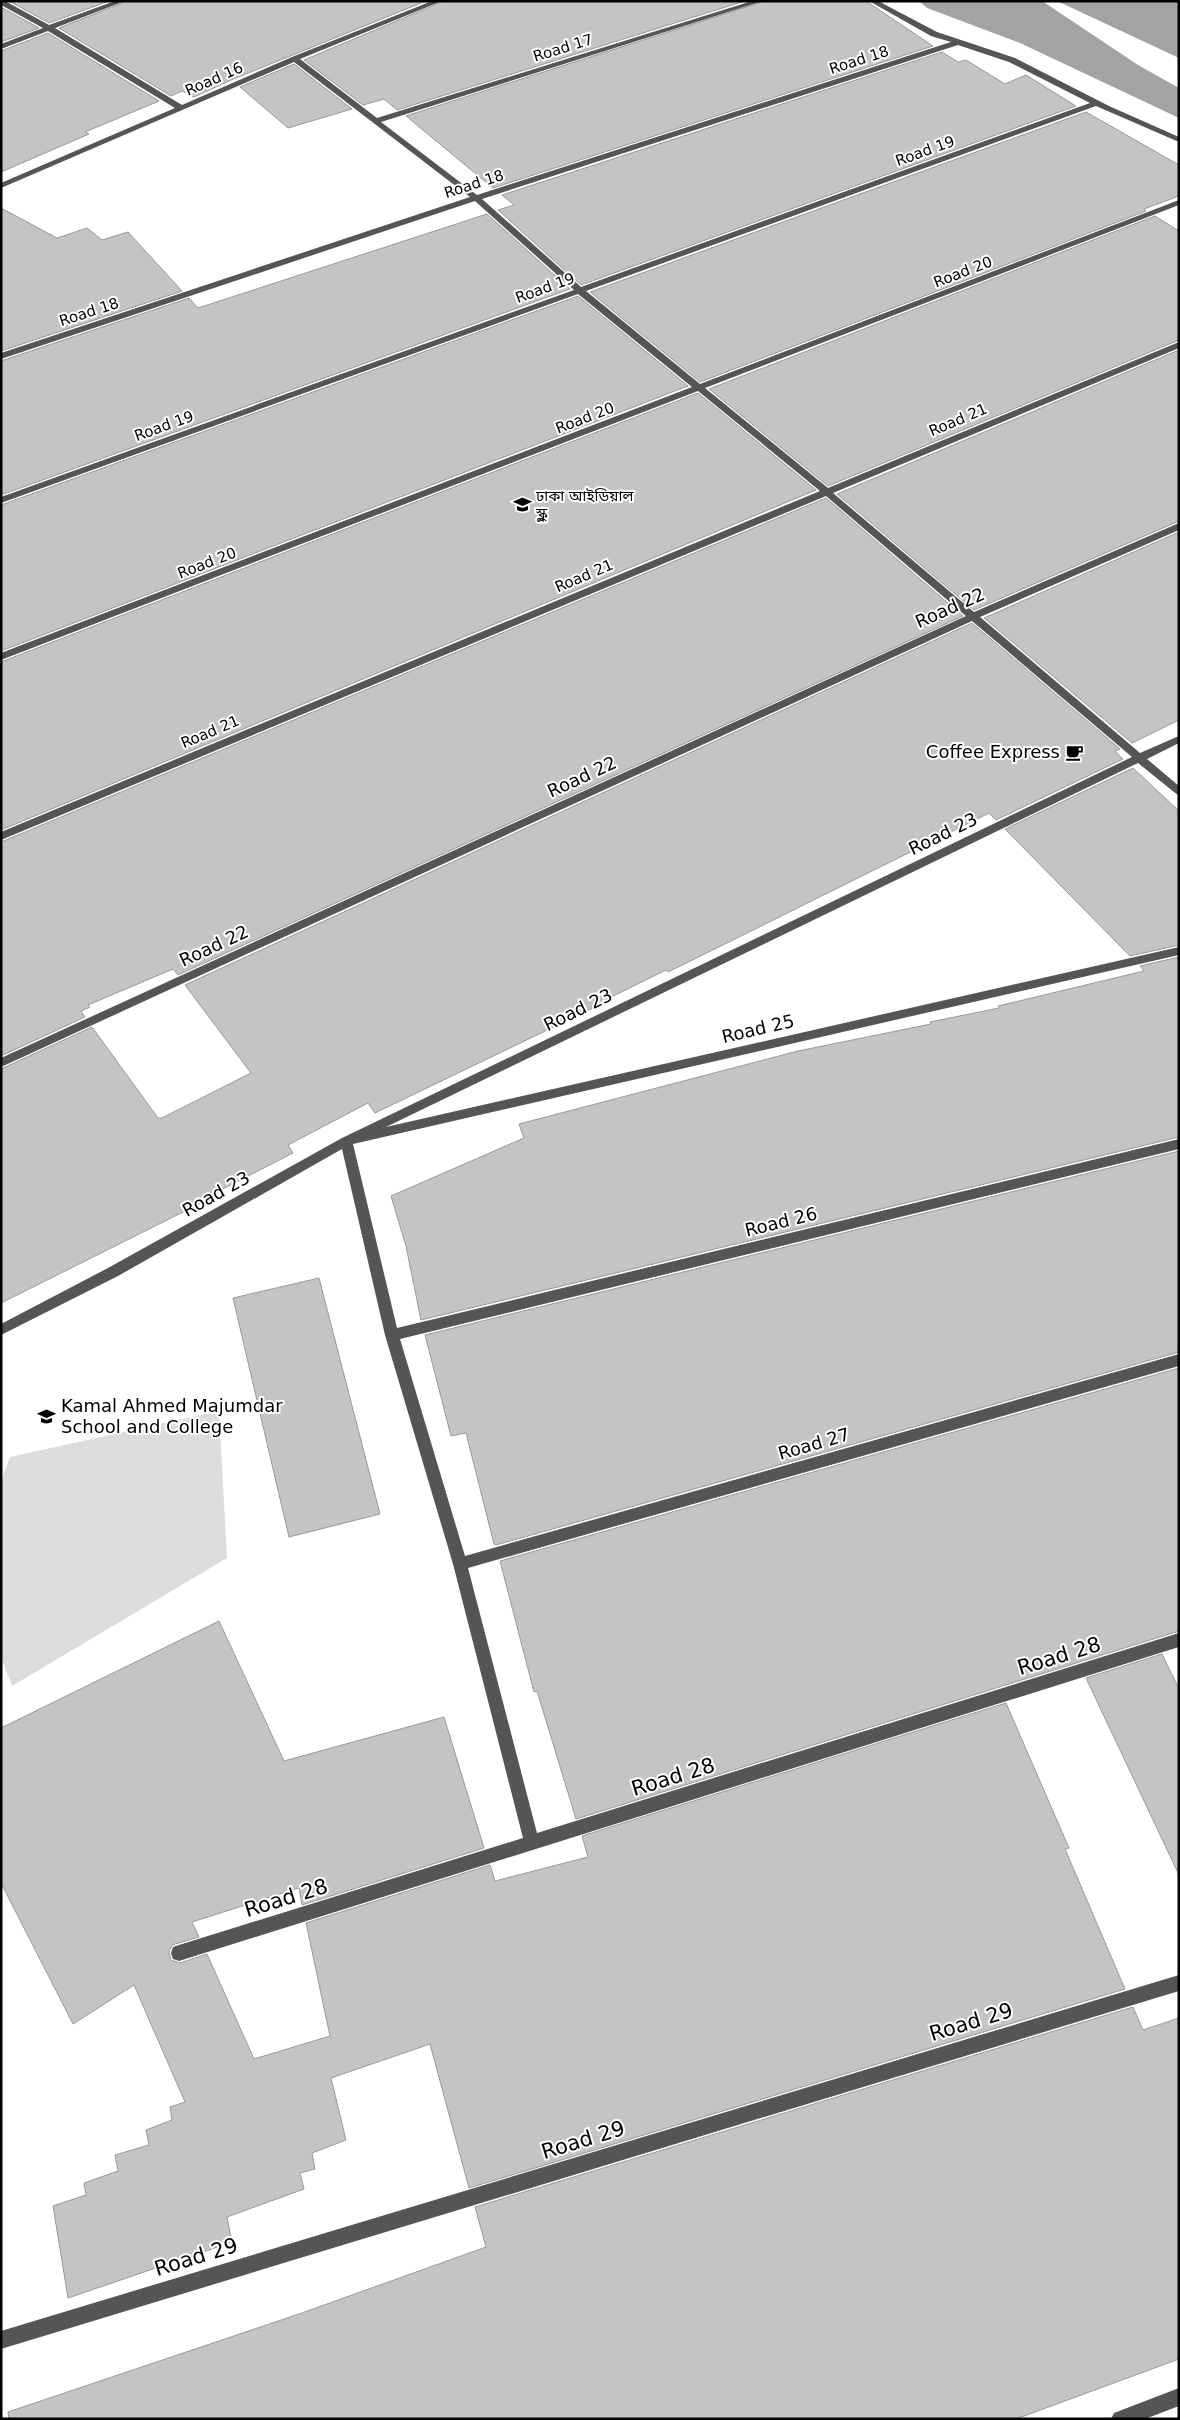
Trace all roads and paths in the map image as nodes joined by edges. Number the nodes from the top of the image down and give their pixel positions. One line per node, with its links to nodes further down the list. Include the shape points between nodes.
1 (122, 1): 6 (street)
2 (439, 1): 9 (street, Road 16)
3 (760, 1): 12 (street, Road 17)
4 (872, 1): 7 (street)
5 (1, 2): 6 (street)
6 (49, 28): 8 (street); 11 (street)
7 (956, 43): 10 (street, via 1012,60); 15 (street, Road 18)
8 (1, 47)
9 (294, 59): 11 (street, Road 16); 12 (street)
10 (1097, 103): 13 (street); 17 (street, Road 19)
11 (181, 108): 14 (street, Road 16)
12 (375, 121): 15 (street)
13 (1179, 140)
14 (1, 186)
15 (476, 198): 17 (street); 19 (street, Road 18)
16 (1179, 202): 20 (street, Road 20)
17 (579, 290): 20 (street); 22 (street, Road 19)
18 (1179, 345): 21 (street, Road 21)
19 (1, 356)
20 (701, 388): 21 (street); 25 (street, Road 20)
21 (826, 491): 24 (street); 29 (street, Road 21)
22 (1, 500)
23 (1179, 526): 24 (street, Road 22)
24 (974, 616): 27 (street); 31 (street, Road 22)
25 (1, 657)
26 (1179, 739): 27 (street, Road 23)
27 (1140, 758): 28 (street); 32 (street, Road 23)
28 (1179, 792)
29 (1, 836)
30 (1179, 952): 32 (street, Road 25)
31 (1, 1063)
32 (346, 1141): 34 (street, Road 23, via 113,1272); 35 (street)
33 (1179, 1144): 35 (street, Road 26)
34 (1, 1330)
35 (392, 1335): 37 (street)
36 (1179, 1360): 37 (street, Road 27)
37 (460, 1564): 39 (street)
38 (1179, 1640): 39 (street, Road 28)
39 (532, 1843): 40 (street, Road 28)
40 (180, 1953)
41 (1179, 1983): 42 (street, Road 29)
42 (1, 2340)
43 (1179, 2398): 44 (street)
44 (1120, 2419)

